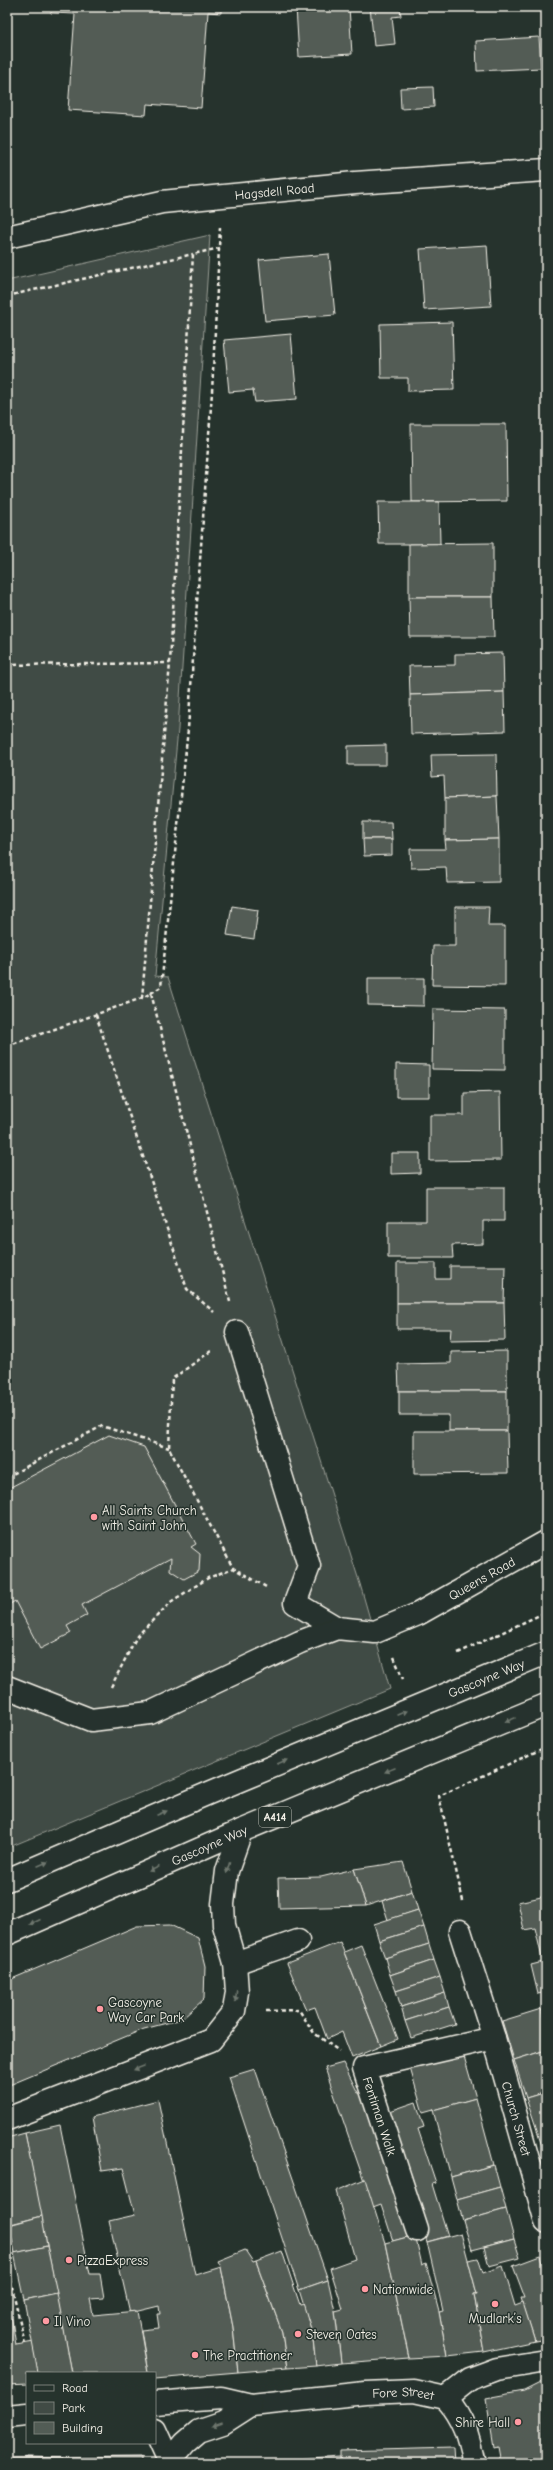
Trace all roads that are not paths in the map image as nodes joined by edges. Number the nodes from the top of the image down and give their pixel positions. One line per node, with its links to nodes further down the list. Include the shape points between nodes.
1 (546, 170): 2 (main road, Hagsdell Road, via 355,183 162,202)
2 (7, 237)
3 (238, 1332): 5 (main road, via 309,1566 295,1603)
4 (546, 1542): 5 (main road, Queens Road, via 418,1614 375,1632)
5 (337, 1628): 7 (main road, via 300,1642 150,1713 91,1720)
6 (546, 1653): 10 (main road, Gascoyne Way, one-way to 6)
7 (7, 1686)
8 (546, 1705): 9 (main road, Gascoyne Way / A414, one-way to 9)
9 (241, 1831): 12 (main road, Gascoyne Way / A414, one-way to 12); 14 (main road, one-way to 14, via 227,1871 223,1904 224,1925)
10 (7, 1880)
11 (460, 1931): 15 (main road, Church Street)
12 (7, 1934)
13 (298, 1941): 14 (main road)
14 (235, 1963): 16 (main road, one-way to 16, via 237,1992 234,2012 210,2040)
15 (494, 2038): 17 (main road, Church Street); 18 (main road, Fentiman Walk, via 364,2068)
16 (7, 2119)
17 (546, 2222)
18 (417, 2230)
19 (546, 2361): 20 (main road, Fore Street, via 497,2369 470,2379)
20 (446, 2398): 22 (main road, Fore Street, via 414,2391); 27 (main road, via 459,2413 468,2434)
21 (156, 2403): 22 (main road, Fore Street, via 221,2398)
22 (251, 2404): 26 (main road, Fore Street, one-way to 26, via 223,2423 199,2431 185,2443)
23 (26, 2414): 24 (main road)
24 (7, 2416)
25 (156, 2432): 26 (main road)
26 (170, 2462)
27 (474, 2463)

